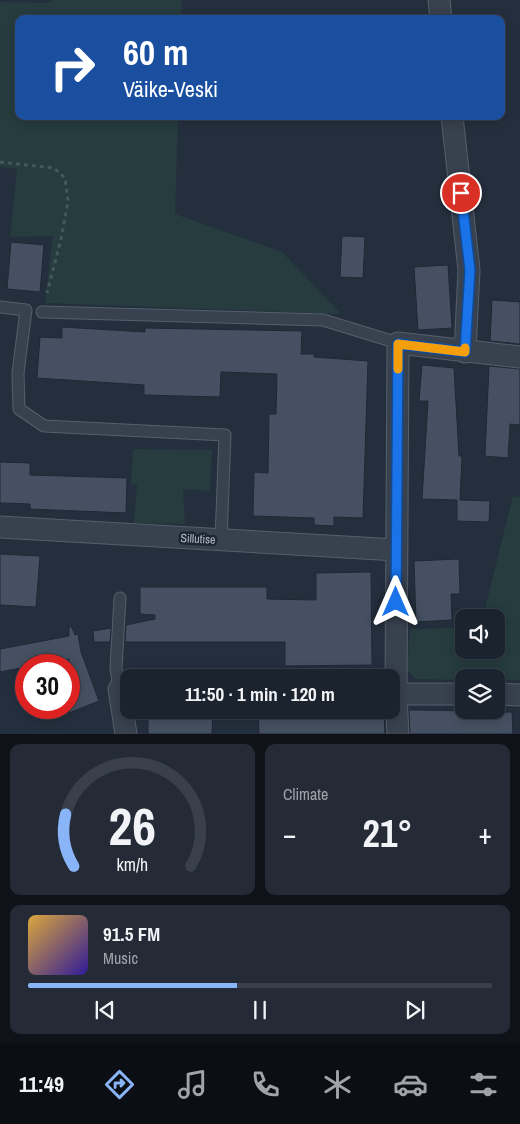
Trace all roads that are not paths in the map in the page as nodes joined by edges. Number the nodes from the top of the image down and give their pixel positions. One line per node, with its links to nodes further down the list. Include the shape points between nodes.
1 (439, 0): 2 (street)
2 (441, 15)
3 (452, 120): 7 (street, via 470,270)
4 (0, 307): 10 (lane, via 26,310 18,373 19,409 44,426 225,435)
5 (42, 312): 6 (lane, via 323,320)
6 (398, 344): 7 (street); 11 (street)
7 (465, 352): 8 (street)
8 (520, 357)
9 (0, 527): 10 (street, Sillutise)
10 (221, 540): 11 (street, Sillutise)
11 (397, 550): 13 (street)
12 (120, 598): 14 (lane, via 116,668)
13 (395, 669)
14 (120, 678)
15 (400, 694): 16 (street)
16 (455, 694)
17 (505, 694): 18 (street)
18 (520, 694)
19 (125, 719): 21 (street)
20 (396, 719): 22 (street)
21 (126, 734)
22 (398, 734)

